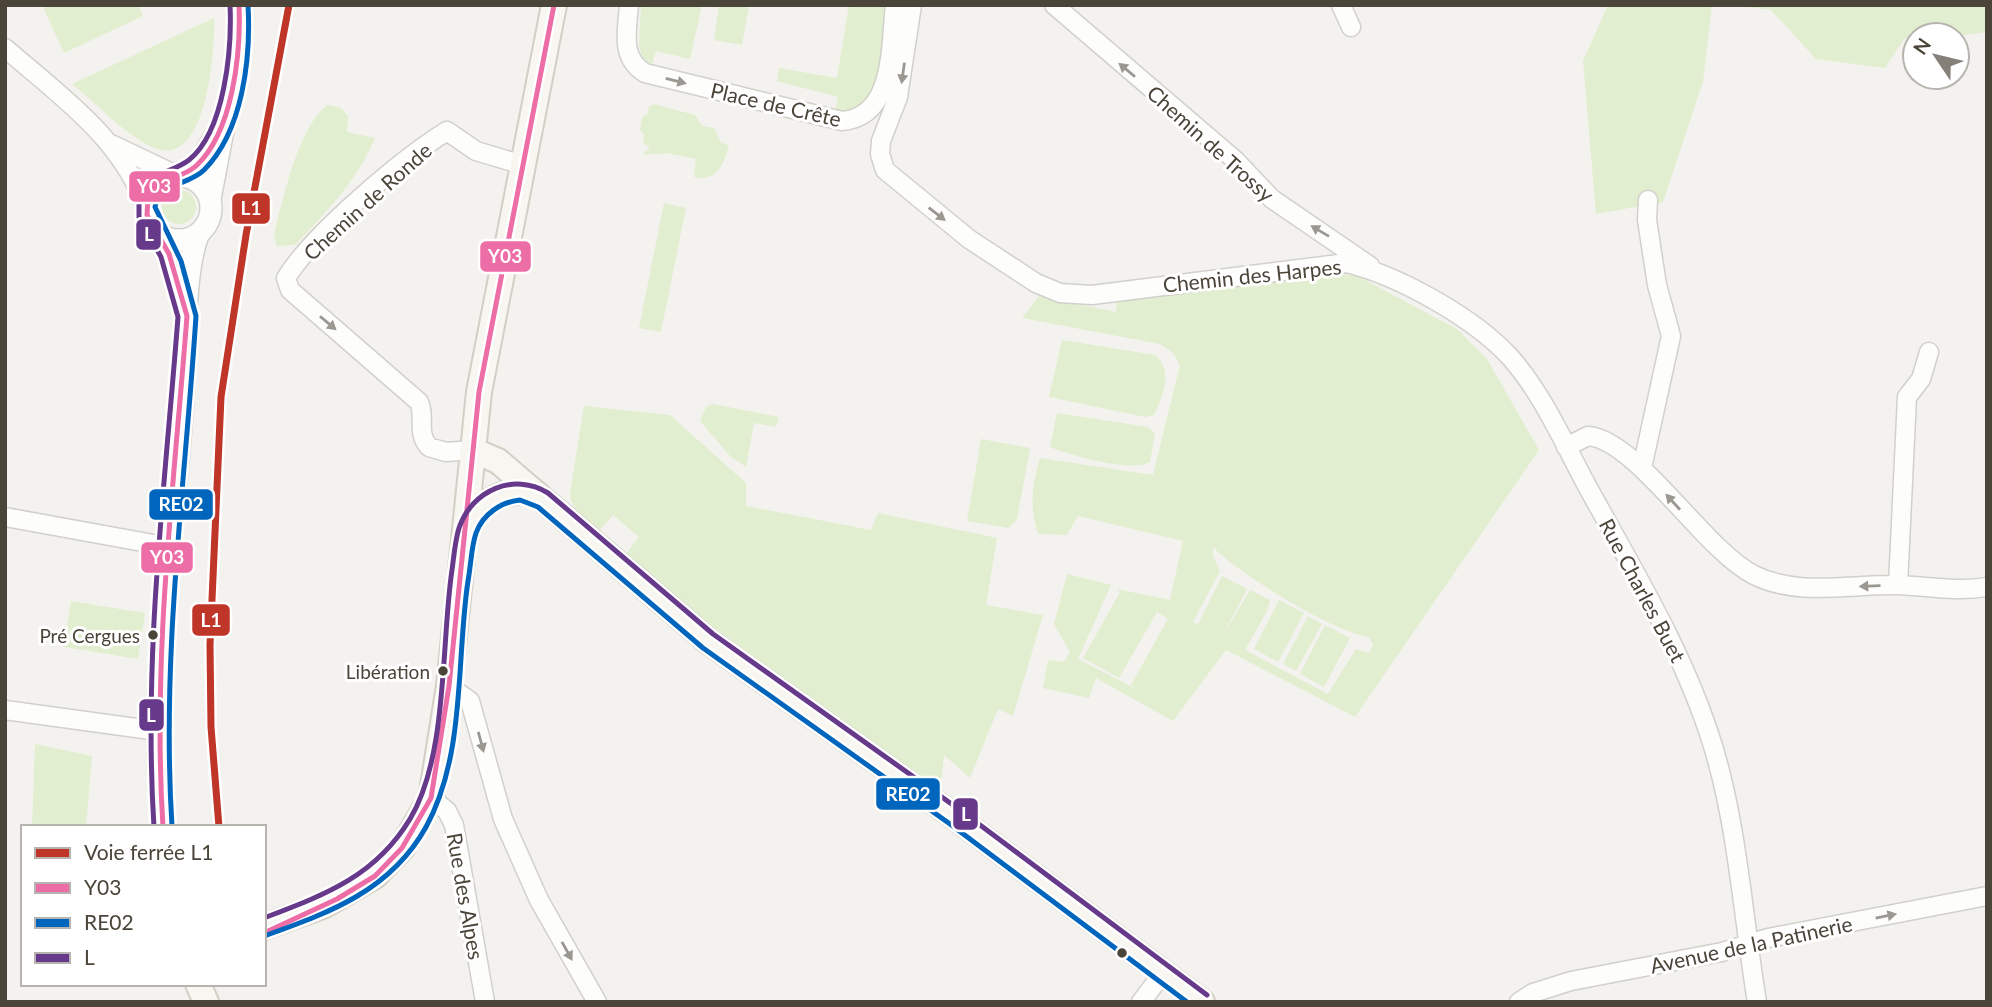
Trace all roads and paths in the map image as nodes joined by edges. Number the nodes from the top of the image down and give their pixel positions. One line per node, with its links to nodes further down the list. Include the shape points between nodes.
1 (239, 5): 10 (street, via 239,46)
2 (554, 5): 12 (main road)
3 (629, 5): 4 (street, Place de Crête, one-way to 4, via 627,51 633,65 645,73 842,121 860,118 879,100)
4 (895, 5)
5 (912, 5): 19 (street, Chemin des Harpes, one-way to 19, via 898,97 881,141 885,170 978,245 1035,283 1060,293 1105,293 1335,262)
6 (1055, 5): 19 (street, Chemin de Trossy, one-way to 6, via 1272,199 1235,160)
7 (1341, 5): 8 (street)
8 (1351, 27)
9 (5, 48): 11 (street)
10 (224, 123): 13 (street, via 197,166); 14 (street)
11 (110, 144): 13 (street); 16 (street)
12 (523, 165): 23 (main road, via 482,373); 23 (street, Chemin de Ronde, one-way to 23, via 476,151 447,131 332,226 288,274 286,282 419,402 421,434 429,447 446,452)
13 (178, 175): 14 (street, via 199,182); 16 (street, via 155,186)
14 (210, 199): 18 (street, via 209,218)
15 (1648, 200): 24 (street, via 1657,285 1671,336)
16 (146, 209): 17 (street)
17 (158, 232): 18 (street, via 180,240); 20 (street, via 172,261)
18 (199, 233): 20 (street)
19 (1376, 270): 22 (street, Chemin des Harpes, via 1446,309 1503,351 1521,371)
20 (187, 316): 28 (street)
21 (1929, 352): 29 (street, via 1921,379 1907,397)
22 (1566, 447): 24 (street, via 1592,436); 38 (street, Rue Charles Buet, via 1668,631 1696,696 1726,800)
23 (472, 450): 25 (main road, via 492,456); 27 (main road)
24 (1642, 468): 29 (street, one-way to 24, via 1801,587 1755,575 1719,548)
25 (537, 494): 27 (main road, via 510,492 491,500 472,519); 39 (main road, via 708,640 956,817)
26 (5, 517): 28 (street)
27 (466, 539): 31 (main road)
28 (170, 547): 33 (street)
29 (1898, 585): 30 (street, via 1960,592)
30 (1987, 587)
31 (449, 686): 34 (main road); 43 (street, one-way to 43, via 470,701 503,819 539,900)
32 (5, 710): 33 (street)
33 (158, 731): 35 (street)
34 (431, 798): 37 (main road, via 412,835 384,868 351,891); 42 (street, Rue des Alpes, via 440,803 454,825)
35 (163, 825)
36 (1987, 896): 38 (street, Avenue de la Patinerie, one-way to 36)
37 (276, 920)
38 (1748, 945): 46 (street, Avenue de la Patinerie, via 1571,981); 47 (street, Rue Charles Buet)
39 (1163, 973): 44 (street); 45 (main road)
40 (199, 986): 41 (main road)
41 (207, 1002)
42 (485, 1002)
43 (597, 1002)
44 (1141, 1002)
45 (1202, 1002)
46 (1519, 1002)
47 (1758, 1002)

